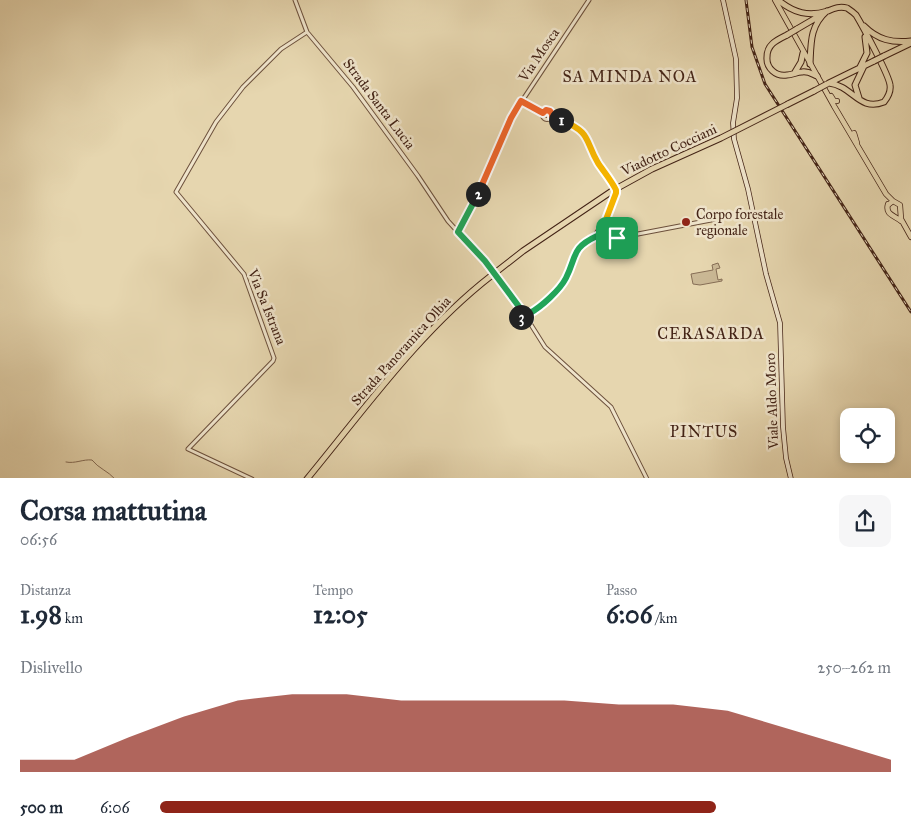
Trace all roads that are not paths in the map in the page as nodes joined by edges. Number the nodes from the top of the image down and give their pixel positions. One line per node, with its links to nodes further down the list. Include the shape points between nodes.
1 (295, 0): 7 (street, Strada Santa Lucia)
2 (589, 0): 16 (street, Via Mosca)
3 (723, 0): 26 (main road, Viale Aldo Moro, via 736,59 734,139)
4 (777, 0): 5 (highway, via 799,13 816,14); 9 (main road)
5 (830, 10): 6 (highway, via 838,7 848,9); 10 (highway, via 820,18 812,33); 12 (highway, bridge, via 769,48 767,62 774,72)
6 (860, 23): 8 (highway, via 888,41); 11 (highway, via 867,45); 18 (highway, via 890,84 884,102)
7 (307, 32): 30 (street, Strada Santa Lucia, via 354,87); 38 (street, Via Sa Istrana, via 281,48 243,87 216,122 176,192 244,274 274,358 188,449)
8 (911, 42): 11 (highway, bridge)
9 (804, 53): 10 (main road); 12 (highway)
10 (810, 64): 13 (main road)
11 (861, 67): 14 (highway); 18 (highway, via 855,86 859,99)
12 (794, 74): 13 (highway, via 806,72)
13 (817, 76): 15 (main road)
14 (828, 84): 18 (highway, via 842,86); 34 (highway, Viadotto Cocciani, bridge, via 612,190)
15 (826, 92): 17 (main road); 22 (main road)
16 (521, 101): 19 (street); 30 (street, Via Mosca)
17 (837, 101)
18 (865, 103)
19 (543, 113): 20 (street, via 550,111); 20 (street, via 545,119)
20 (552, 117): 31 (street, via 584,134 597,162 616,190)
21 (854, 133): 22 (main road)
22 (858, 147): 23 (main road)
23 (886, 194): 24 (main road); 25 (main road)
24 (893, 201): 25 (main road); 27 (main road, via 900,205)
25 (888, 205): 28 (main road, via 887,211)
26 (753, 212): 31 (street, via 617,238 610,238); 41 (main road, Viale Aldo Moro, via 780,323 783,427)
27 (900, 212): 28 (main road); 29 (main road)
28 (894, 215): 29 (main road)
29 (904, 226): 33 (main road)
30 (458, 232): 35 (street, Strada Santa Lucia, via 485,261)
31 (604, 233): 32 (street, via 600,238); 32 (street, via 597,231)
32 (597, 236): 36 (street, via 579,247 563,283)
33 (911, 237)
34 (491, 276): 39 (highway, Strada Panoramica Olbia, via 460,302 411,353)
35 (523, 312): 36 (street); 37 (street, via 521,318)
36 (530, 313): 37 (street)
37 (528, 320): 40 (street, via 545,347 611,407)
38 (252, 478)
39 (307, 478)
40 (647, 478)
41 (791, 478)

